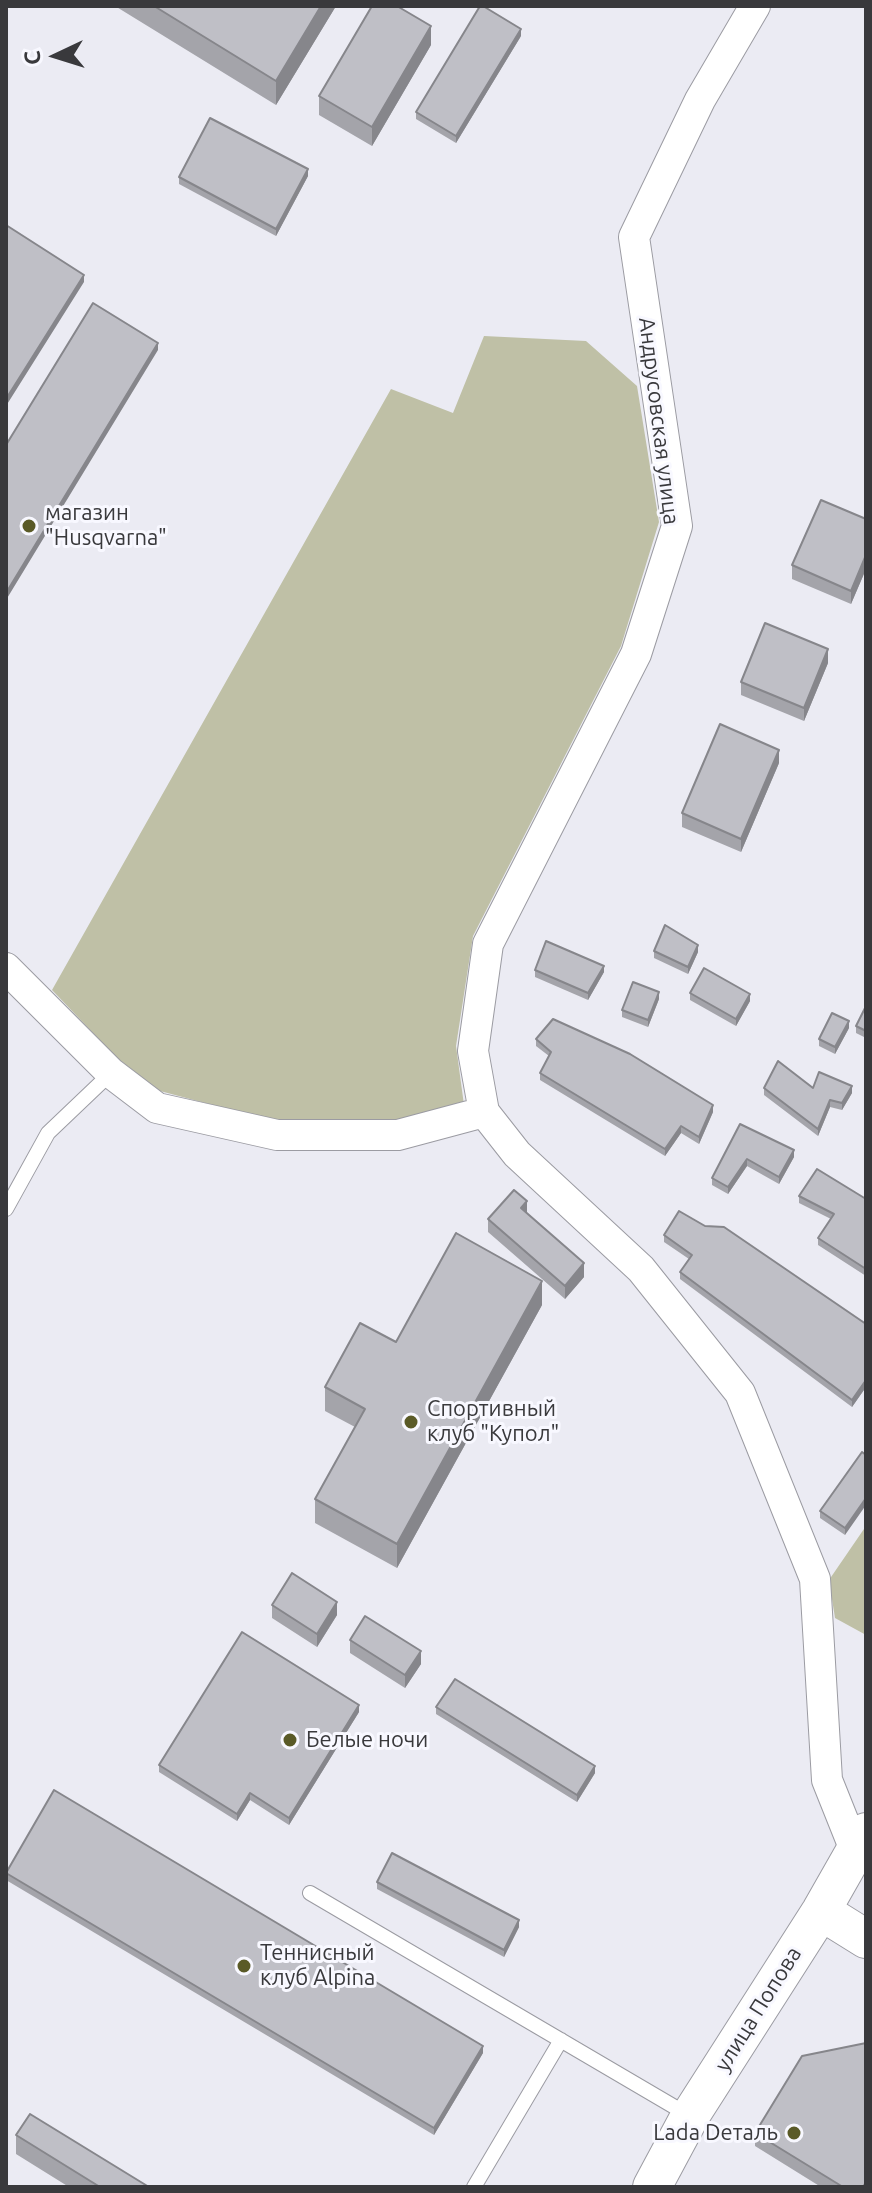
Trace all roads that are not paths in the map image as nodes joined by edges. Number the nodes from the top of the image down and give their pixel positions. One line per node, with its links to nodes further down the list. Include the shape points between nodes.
1 (755, 6): 4 (street, Андрусовская улица, via 700,100 634,237 677,526 636,654 488,944 473,1051)
2 (6, 968): 3 (street)
3 (111, 1073): 4 (street, via 157,1108 277,1135 398,1135); 5 (lane, via 48,1133)
4 (484, 1112): 6 (street, via 517,1154 641,1269 740,1393 815,1579 827,1780)
5 (6, 1209)
6 (861, 1841): 8 (street, улица Попова)
7 (310, 1893): 10 (lane)
8 (821, 1911): 9 (street); 11 (street, улица Попова)
9 (866, 1939)
10 (561, 2040): 11 (lane); 12 (lane)
11 (690, 2116): 13 (street, улица Попова)
12 (474, 2187)
13 (652, 2187)

